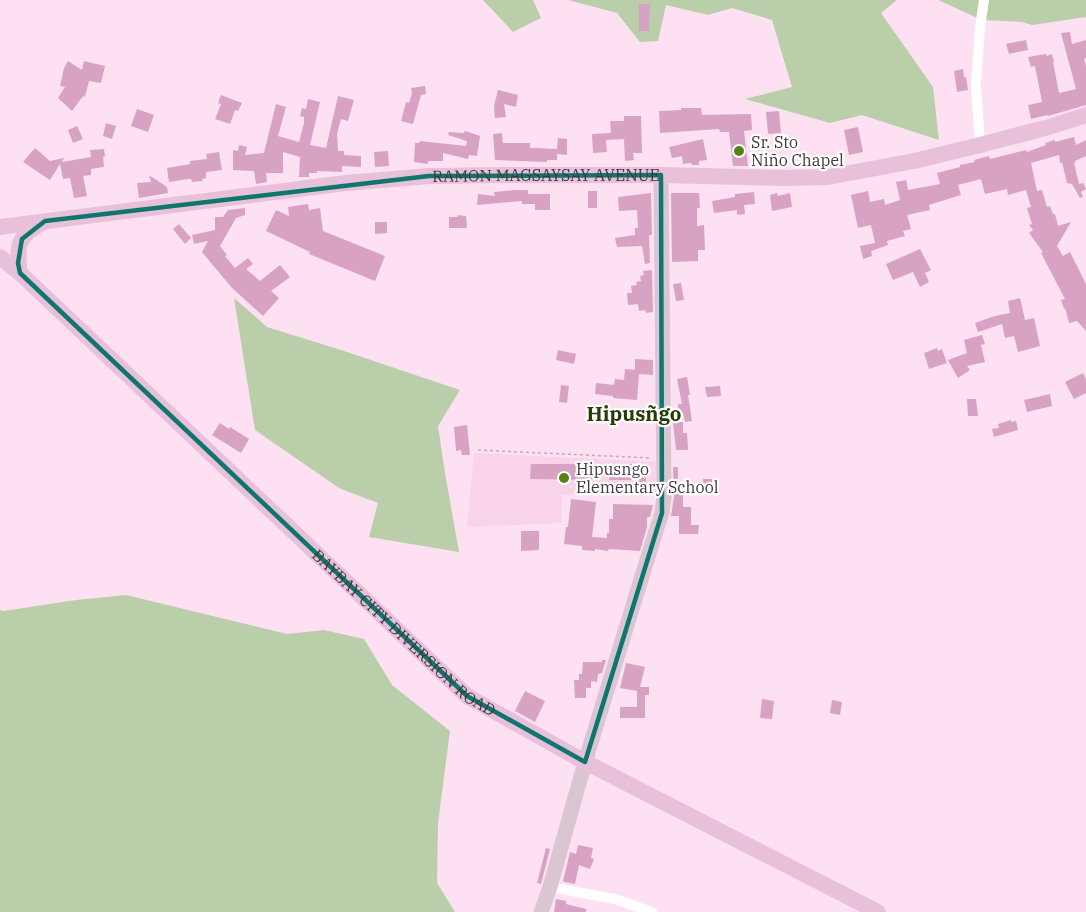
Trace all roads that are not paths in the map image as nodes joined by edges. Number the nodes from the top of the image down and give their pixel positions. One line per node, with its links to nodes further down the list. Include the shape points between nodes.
1 (984, 0): 3 (street, via 976,85)
2 (1086, 115): 3 (main road, RAMON MAGSAYSAY AVENUE)
3 (980, 145): 4 (main road, RAMON MAGSAYSAY AVENUE, via 828,177)
4 (661, 175): 5 (main road, RAMON MAGSAYSAY AVENUE, via 429,176); 9 (street, via 662,513)
5 (45, 221): 6 (main road, RAMON MAGSAYSAY AVENUE); 8 (main road, via 22,239 18,252)
6 (0, 226)
7 (0, 257): 8 (main road, BAYBAY CITY DIVERSION ROAD)
8 (20, 273): 9 (main road, BAYBAY CITY DIVERSION ROAD, via 467,696)
9 (585, 762): 10 (street); 13 (main road, BAYBAY CITY DIVERSION ROAD)
10 (550, 887): 11 (street); 12 (street, via 615,899)
11 (541, 912)
12 (652, 912)
13 (878, 912)

